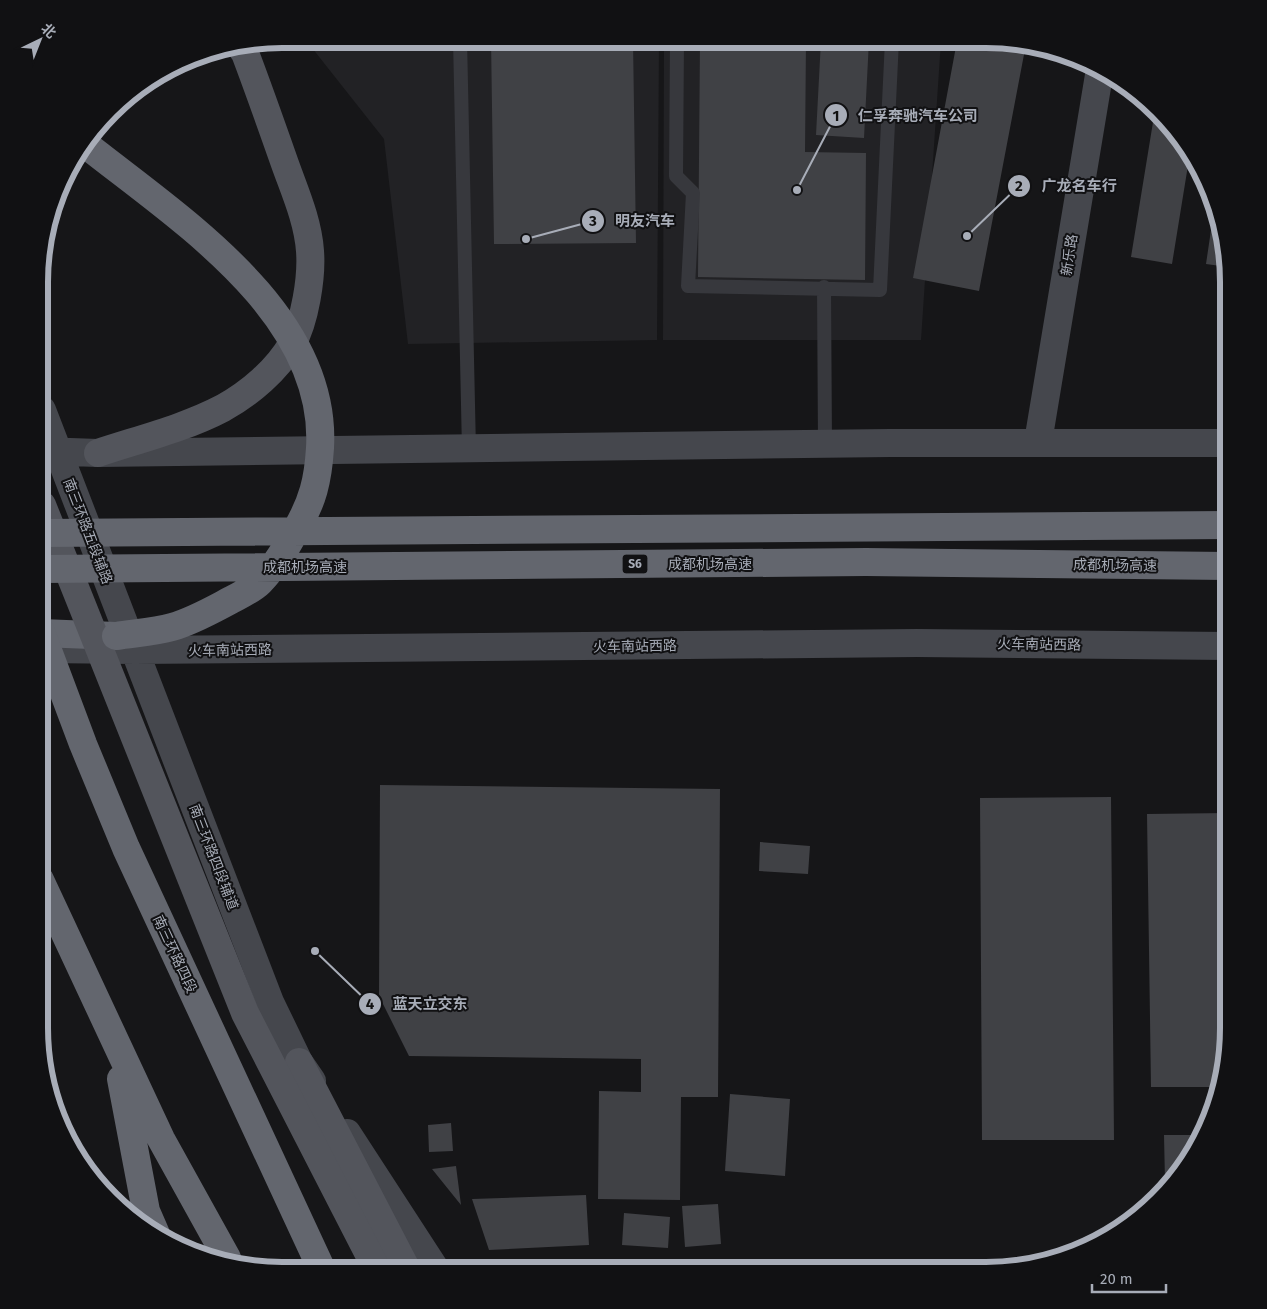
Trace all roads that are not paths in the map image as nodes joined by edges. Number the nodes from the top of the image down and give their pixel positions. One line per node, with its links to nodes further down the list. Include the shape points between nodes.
1 (460, 48): 11 (lane)
2 (678, 48): 7 (lane, via 676,176 693,193 688,286)
3 (892, 48): 7 (lane, via 880,290)
4 (244, 51): 13 (main road, via 305,221 310,250 308,283 292,343 264,378 222,408)
5 (1099, 77): 8 (main road, 新乐路)
6 (89, 148): 19 (highway, bridge, via 223,256 266,300 298,346 315,392 321,431 318,478 305,515 283,553 259,583 238,596 172,627 116,636)
7 (824, 287): 10 (lane)
8 (1038, 442): 9 (main road); 10 (main road)
9 (1220, 443)
10 (825, 444): 11 (main road)
11 (469, 450): 13 (main road)
12 (50, 451): 13 (main road); 22 (main road, 南三环路五段辅路)
13 (98, 453)
14 (48, 520): 30 (main road, bridge, via 245,1013)
15 (1220, 525): 16 (highway, bridge)
16 (48, 533)
17 (1220, 566): 18 (highway, 成都机场高速 / S6, bridge, via 856,562)
18 (48, 569)
19 (48, 633)
20 (1220, 646): 22 (main road, 火车南站西路, via 917,643)
21 (48, 649): 22 (main road, 火车南站西路)
22 (135, 650): 26 (main road, 南三环路四段辅道, via 270,1002)
23 (48, 652): 29 (highway, 南三环路四段, bridge, via 126,848)
24 (48, 898): 25 (highway)
25 (109, 1032): 27 (highway); 28 (highway, via 161,1139)
26 (300, 1062): 31 (main road); 32 (main road, 南三环路四段辅道)
27 (151, 1222)
28 (225, 1255)
29 (318, 1262)
30 (373, 1262)
31 (403, 1262)
32 (431, 1262)

